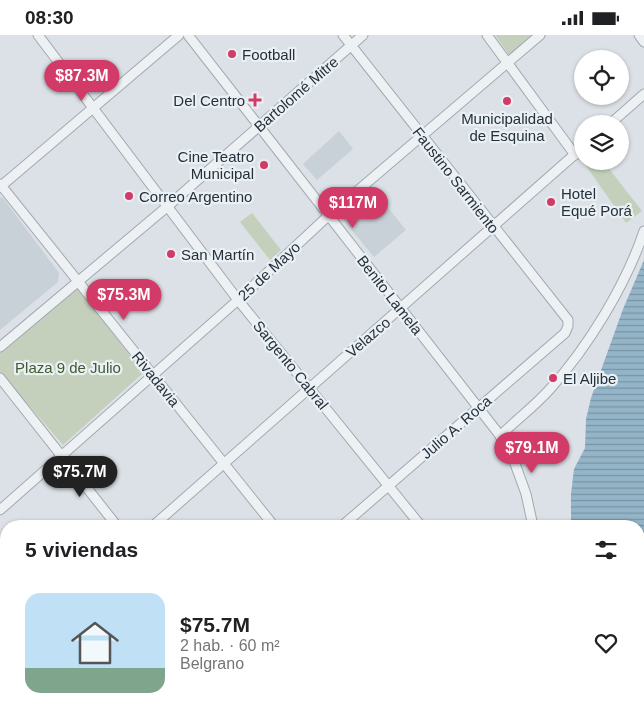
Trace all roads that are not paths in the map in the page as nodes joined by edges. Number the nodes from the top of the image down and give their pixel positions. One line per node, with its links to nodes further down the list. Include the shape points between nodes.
1 (38, 35): 13 (street, Sargento Cabral)
2 (179, 35): 13 (street)
3 (188, 35): 15 (street, Benito Lamela)
4 (343, 35): 10 (street, Faustino Sarmiento)
5 (363, 35): 10 (street, Bartolomé Mitre)
6 (487, 35): 11 (street)
7 (540, 35): 11 (street, 25 de Mayo)
8 (639, 35): 9 (street)
9 (644, 42)
10 (351, 45): 15 (street, Bartolomé Mitre); 16 (street, Faustino Sarmiento)
11 (507, 62): 16 (street, 25 de Mayo); 17 (street)
12 (644, 94): 14 (street)
13 (94, 108): 19 (street); 20 (street, Sargento Cabral)
14 (620, 115)
15 (259, 126): 20 (street, Bartolomé Mitre); 21 (street, Benito Lamela)
16 (421, 136): 21 (street, 25 de Mayo); 22 (street, Faustino Sarmiento)
17 (574, 154)
18 (574, 156): 22 (street, Velazco)
19 (0, 186): 24 (street, Rivadavia)
20 (168, 206): 24 (street, Bartolomé Mitre); 25 (street, Sargento Cabral)
21 (328, 216): 25 (street, 25 de Mayo); 26 (street, Benito Lamela)
22 (493, 227): 26 (street, Velazco); 27 (street, Faustino Sarmiento, via 568,320)
23 (644, 231): 33 (street, via 621,284 591,335 550,389)
24 (78, 282): 28 (street, Bartolomé Mitre); 29 (street, Rivadavia)
25 (238, 299): 29 (street, 25 de Mayo); 31 (street, Sargento Cabral)
26 (401, 308): 31 (street, Velazco); 32 (street, Benito Lamela)
27 (568, 326): 32 (street, Julio A. Roca, via 565,333)
28 (0, 347)
29 (153, 375): 34 (street, 25 de Mayo); 35 (street, Rivadavia)
30 (0, 378): 34 (street)
31 (310, 388): 35 (street, Velazco); 36 (street, Sargento Cabral)
32 (479, 407): 33 (street, Benito Lamela); 36 (street, Julio A. Roca)
33 (500, 436): 43 (street, Benito Lamela, via 509,447 518,469)
34 (61, 456): 37 (street, 25 de Mayo); 38 (street)
35 (224, 464): 39 (street, Velazco); 40 (street, Rivadavia)
36 (388, 486): 41 (street, Julio A. Roca); 42 (street, Sargento Cabral)
37 (0, 511)
38 (112, 520)
39 (160, 520)
40 (269, 520)
41 (349, 520)
42 (416, 520)
43 (532, 520)

